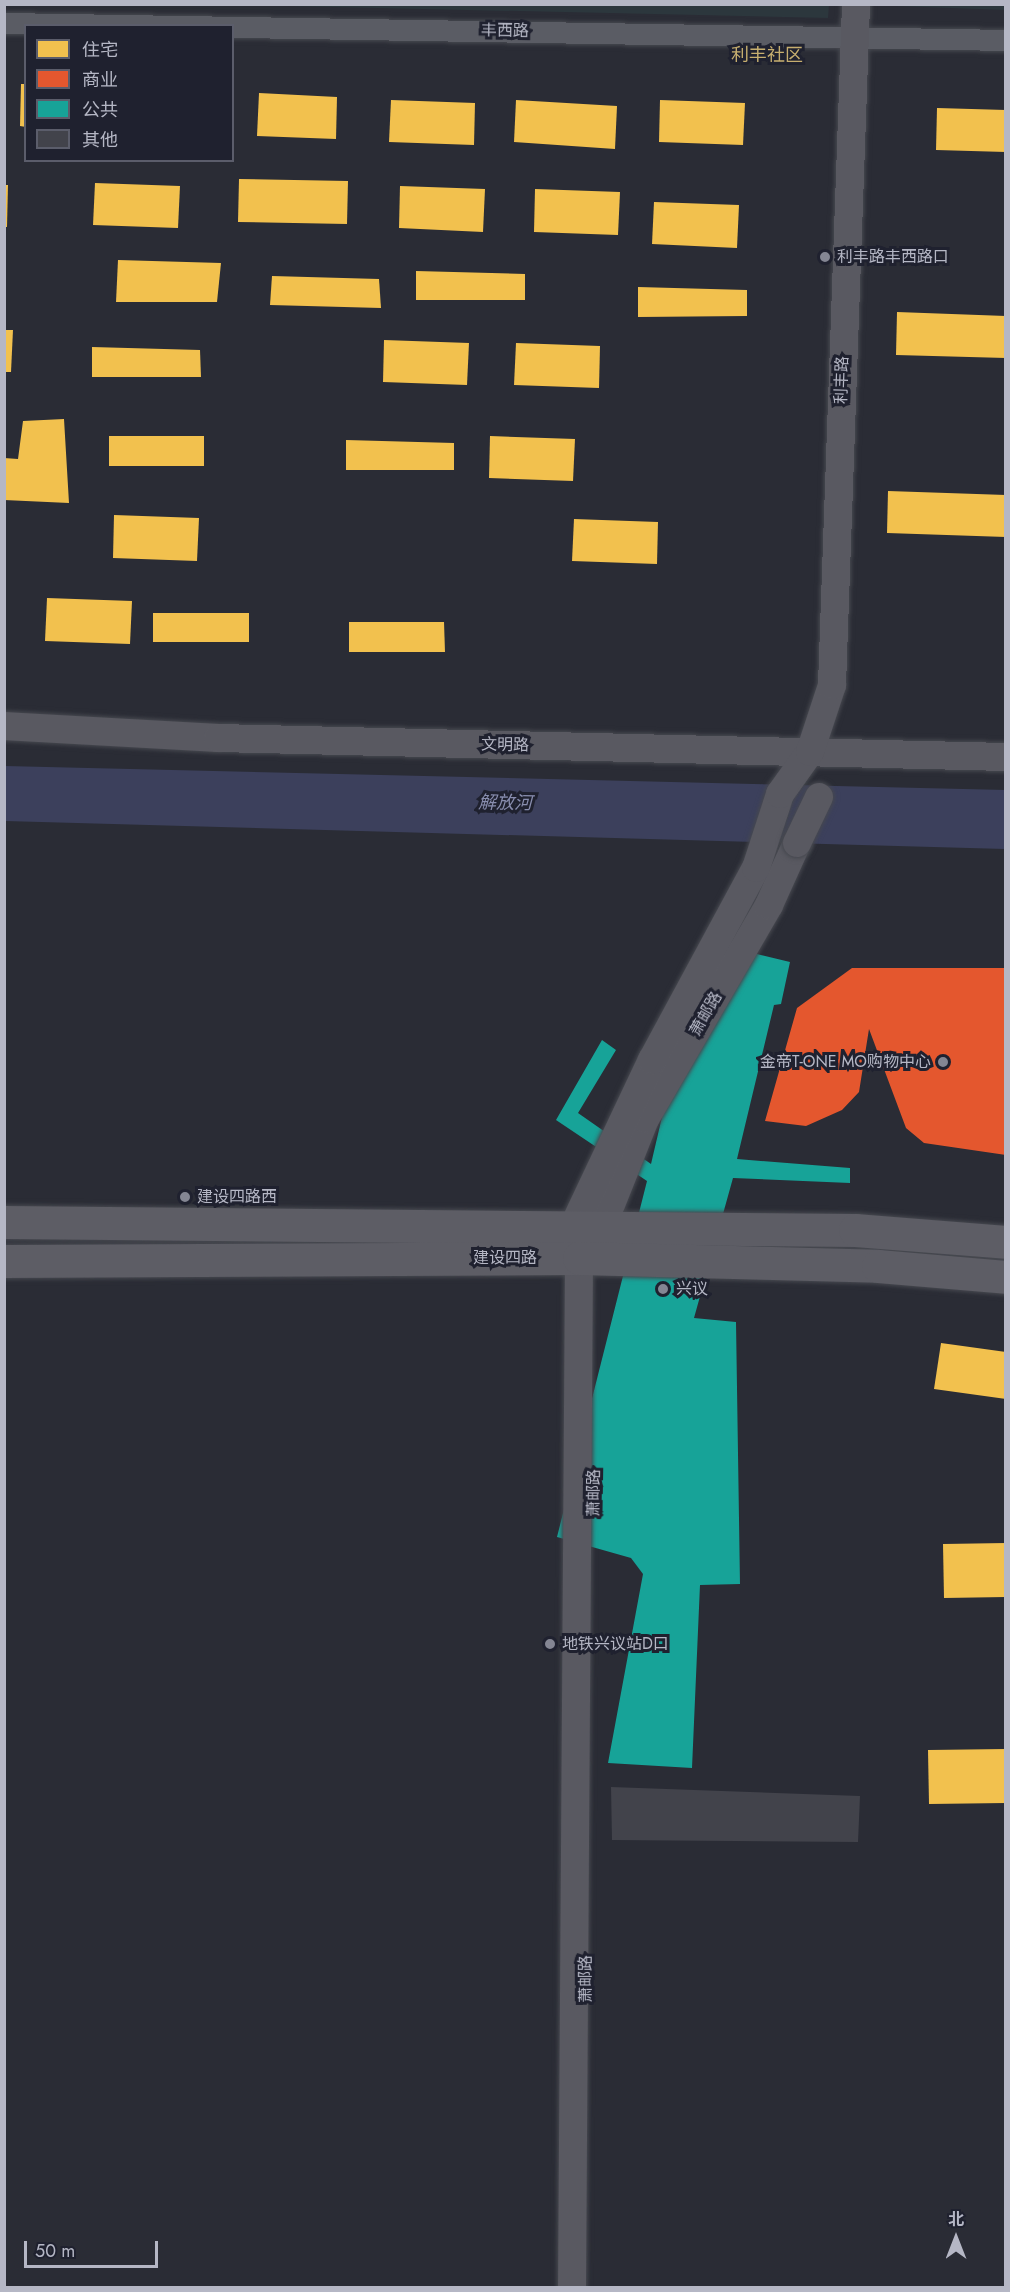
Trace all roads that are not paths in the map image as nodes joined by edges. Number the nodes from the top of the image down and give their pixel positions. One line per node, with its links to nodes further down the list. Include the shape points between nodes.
1 (856, 4): 5 (street, 利丰路)
2 (4, 23): 3 (street, 丰西路)
3 (57, 24)
4 (234, 27): 5 (street, 丰西路)
5 (854, 39): 6 (street, 丰西路); 8 (street, 利丰路, via 832,686)
6 (1005, 40)
7 (4, 726): 8 (street, 文明路, via 218,738)
8 (810, 752): 9 (street, 文明路); 11 (street, via 780,794 765,842); 11 (street, 萧邮路, bridge, via 819,797 769,905 645,1119)
9 (1005, 757)
10 (4, 1222): 11 (main road, 建设四路)
11 (588, 1242): 12 (main road, 建设四路, via 855,1230); 13 (main road, 建设四路); 14 (main road, 建设四路); 15 (street, 萧邮路, via 576,1648); 16 (street, 萧邮路)
12 (1005, 1242)
13 (4, 1262)
14 (1005, 1277)
15 (572, 2288)
16 (587, 2288)

